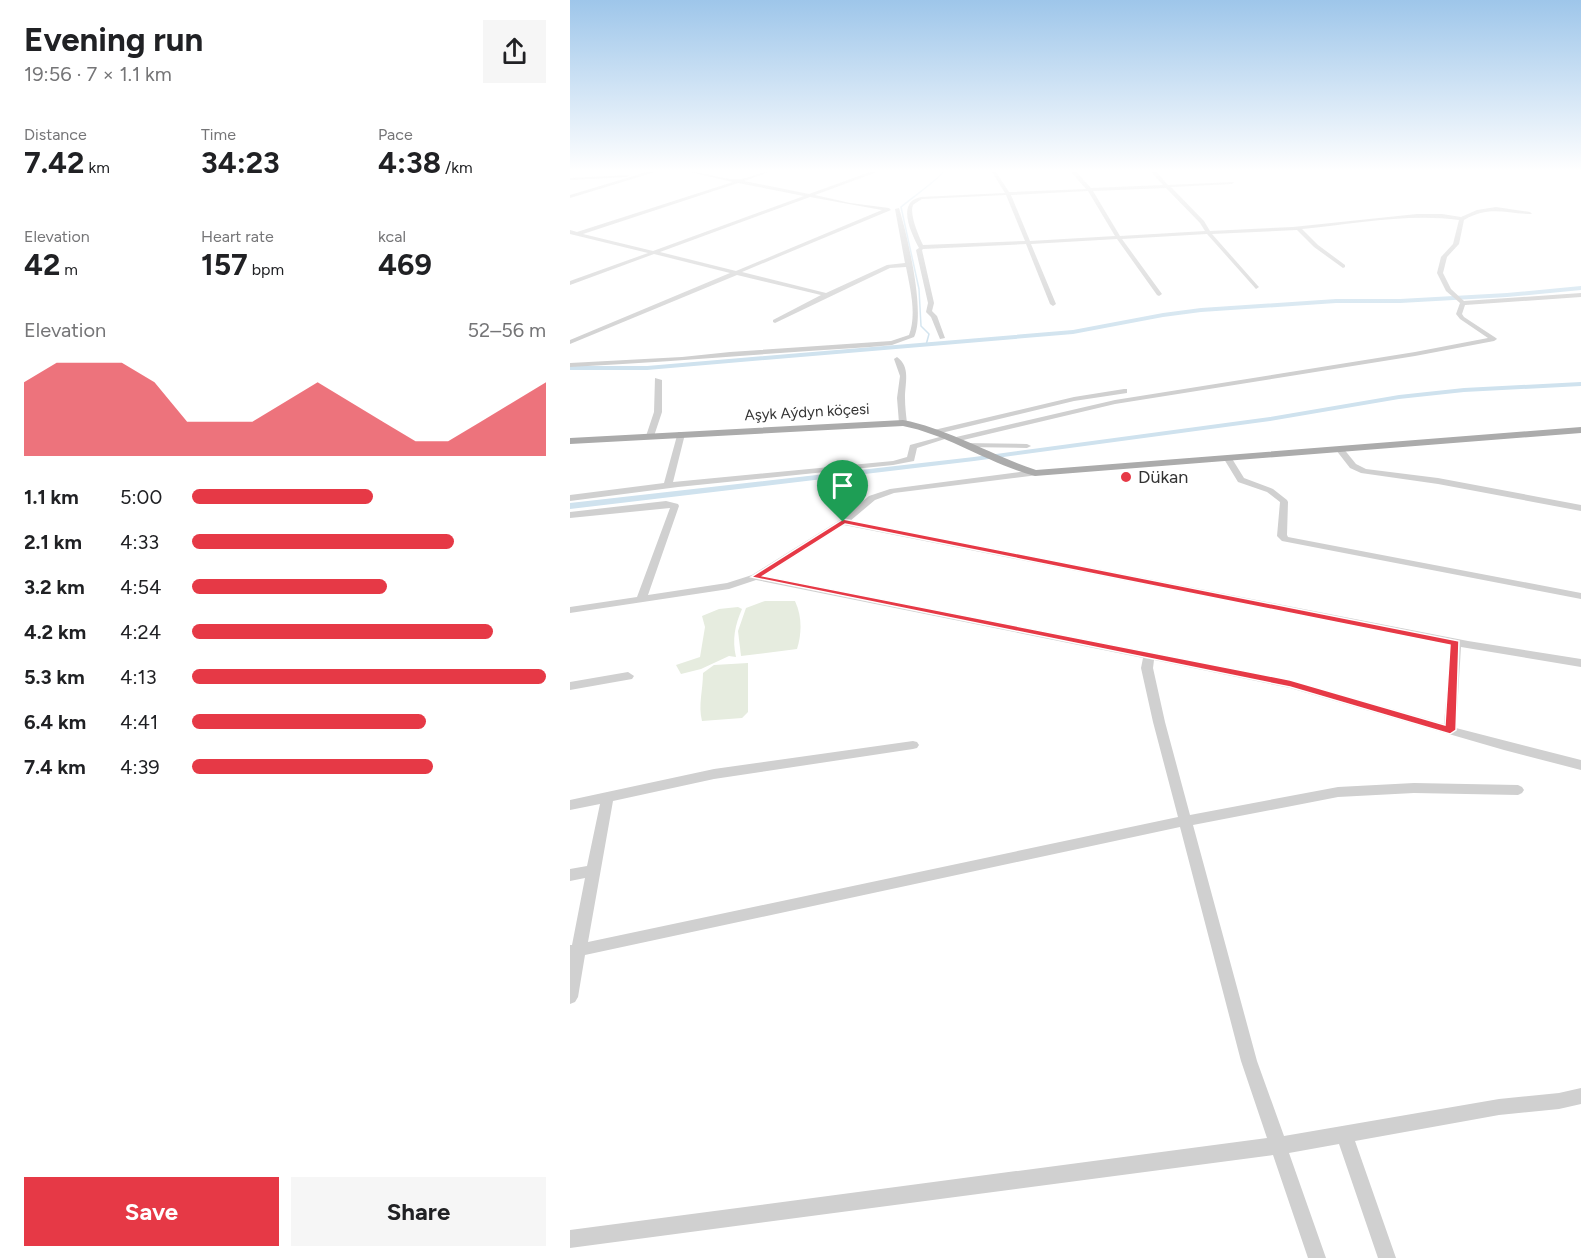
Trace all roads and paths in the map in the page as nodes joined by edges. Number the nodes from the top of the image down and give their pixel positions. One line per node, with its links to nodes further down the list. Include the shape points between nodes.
1 (713, 231): 15 (street)
2 (840, 231): 18 (street)
3 (899, 231): 16 (street)
4 (914, 231): 14 (street)
5 (1024, 231): 13 (street)
6 (1115, 231): 12 (street)
7 (1236, 231): 10 (street)
8 (1298, 231): 17 (street)
9 (1457, 231): 24 (street, via 1456,244 1444,257 1440,273)
10 (1208, 232): 12 (street); 20 (street)
11 (572, 234): 15 (street)
12 (1119, 237): 13 (street); 21 (street)
13 (1029, 243): 14 (street); 25 (street)
14 (923, 247): 27 (street, via 919,250 930,312)
15 (654, 252): 18 (street); 19 (street)
16 (907, 264): 22 (street, via 889,266); 30 (street, via 915,306 915,333 900,341)
17 (1343, 266)
18 (737, 272): 22 (street); 28 (street)
19 (570, 283)
20 (1256, 287)
21 (1159, 294)
22 (827, 295): 26 (street)
23 (1581, 295): 24 (street)
24 (1462, 303): 38 (street, via 1462,318 1494,339 1115,402)
25 (1053, 304)
26 (775, 321)
27 (942, 338)
28 (570, 342)
29 (897, 359): 33 (street, via 904,376)
30 (570, 365)
31 (658, 380): 36 (street, via 658,412)
32 (1124, 391): 38 (street, via 1074,399)
33 (903, 423): 35 (main road, Aşyk Aýdyn köçesi); 38 (main road, Aşyk Aýdyn köçesi)
34 (1581, 430): 40 (main road)
35 (681, 434): 36 (main road, Aşyk Aýdyn köçesi); 43 (street)
36 (650, 436): 37 (main road, Aşyk Aýdyn köçesi)
37 (570, 441)
38 (955, 441): 39 (street); 42 (main road, Aşyk Aýdyn köçesi); 43 (street, via 913,447 911,459 893,463)
39 (1027, 446)
40 (1340, 450): 41 (main road); 45 (street, via 1353,466 1364,471)
41 (1228, 459): 42 (main road); 49 (street, via 1240,480 1262,486 1284,502 1281,524 1285,539)
42 (1035, 473): 47 (street, via 893,490 872,498)
43 (668, 486): 44 (street)
44 (570, 498)
45 (1581, 508)
46 (570, 515): 50 (street, via 675,506)
47 (843, 522): 48 (street); 52 (street)
48 (755, 577): 50 (street, via 729,586); 53 (street)
49 (1581, 596)
50 (641, 600): 51 (street)
51 (570, 610)
52 (1456, 643): 54 (street); 57 (street)
53 (1149, 656): 57 (street, via 1290,684); 63 (street, via 1149,679)
54 (1581, 663)
55 (628, 676): 56 (street)
56 (570, 686)
57 (1450, 730): 59 (street)
58 (913, 745): 61 (street, via 714,774)
59 (1581, 765)
60 (1518, 790): 63 (street, via 1414,788 1338,792)
61 (607, 798): 62 (street); 64 (street)
62 (570, 805)
63 (1185, 821): 66 (street); 70 (street, via 1248,1062)
64 (593, 871): 65 (street); 66 (street)
65 (570, 875)
66 (574, 951): 67 (street)
67 (570, 997)
68 (1581, 1096): 69 (street)
69 (1344, 1134): 70 (street); 73 (street)
70 (1278, 1145): 71 (street); 72 (street)
71 (570, 1239)
72 (1317, 1258)
73 (1388, 1258)

